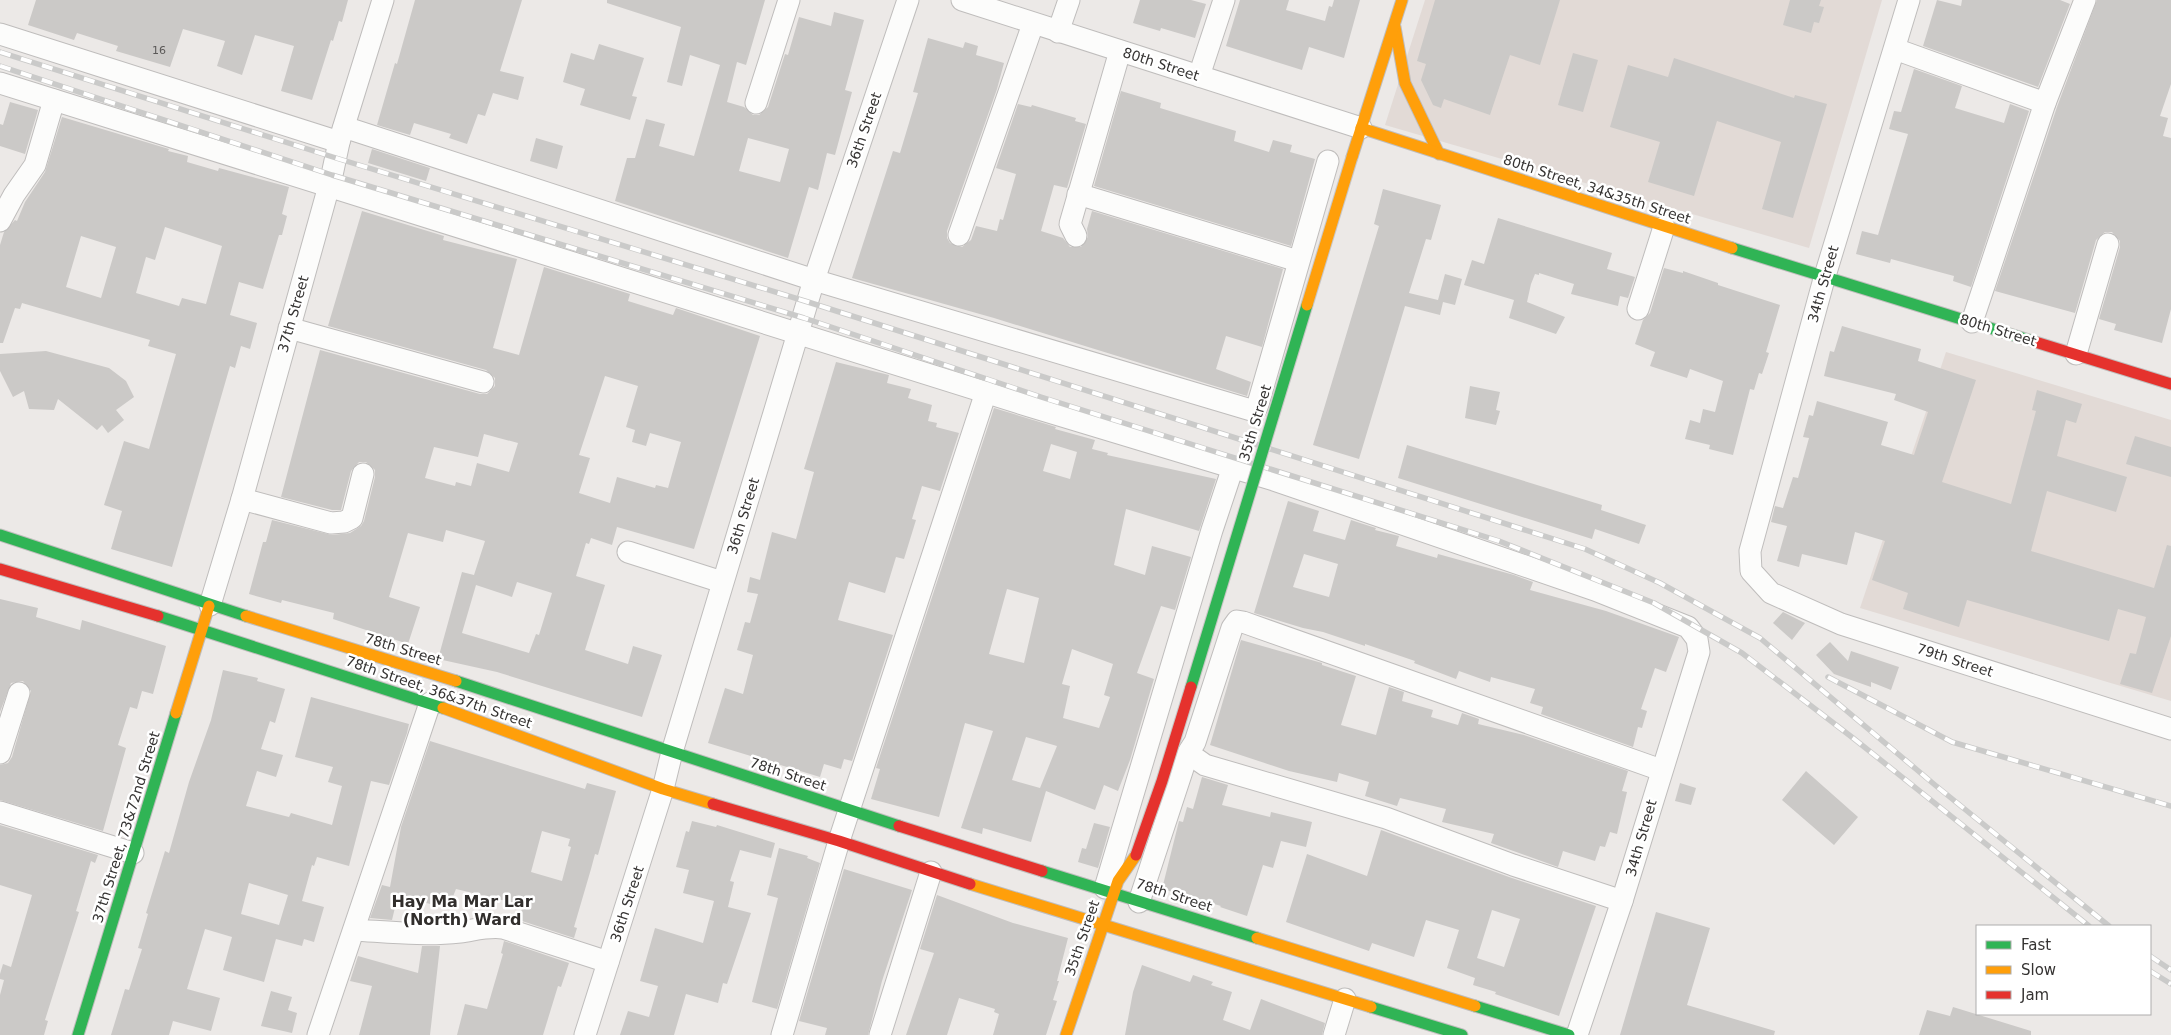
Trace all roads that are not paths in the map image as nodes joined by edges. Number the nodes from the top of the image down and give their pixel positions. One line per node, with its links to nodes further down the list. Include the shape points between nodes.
1 (383, 0): 22 (street, 37th Street)
2 (789, 0): 19 (street)
3 (908, 0): 34 (street, 36th Street)
4 (962, 0): 11 (street, 80th Street)
5 (1069, 0): 12 (street)
6 (1224, 0): 16 (street)
7 (1402, 0): 10 (main road, 35th Street)
8 (1909, 0): 14 (street, 34th Street)
9 (2085, 0): 20 (street)
10 (1395, 23): 21 (main road, 35th Street); 23 (main road, via 1405,83)
11 (1033, 24): 12 (street, 80th Street); 29 (street)
12 (1058, 32): 15 (street, 80th Street)
13 (0, 34): 22 (street)
14 (1895, 49): 20 (street); 33 (street, 34th Street)
15 (1120, 51): 16 (street, 80th Street); 26 (street)
16 (1199, 76): 21 (street, 80th Street)
17 (0, 82): 18 (street)
18 (54, 100): 25 (street); 27 (street, via 35,165)
19 (756, 103)
20 (2045, 103): 36 (street)
21 (1361, 128): 23 (main road, 80th Street, 34&35th Street); 65 (main road, 35th Street, bridge, via 1162,781)
22 (341, 135): 25 (street, 37th Street); 34 (street)
23 (1439, 154): 28 (main road, 80th Street, 34&35th Street)
24 (1328, 160): 32 (street)
25 (329, 185): 37 (street, 37th Street); 38 (street)
26 (1078, 194): 30 (street, via 1070,224); 32 (street)
27 (0, 221)
28 (1664, 227): 33 (main road, 80th Street, 34&35th Street); 35 (street)
29 (958, 236)
30 (1076, 236)
31 (2108, 244): 39 (street)
32 (1298, 261): 34 (street, via 1258,404 1251,410)
33 (1824, 279): 36 (main road, 80th Street); 49 (street, 34th Street, via 1750,551)
34 (814, 280): 38 (street, 36th Street)
35 (1638, 309)
36 (1972, 322): 39 (main road, 80th Street)
37 (289, 328): 40 (street); 45 (street, 37th Street)
38 (799, 332): 42 (street); 50 (street, 36th Street)
39 (2076, 354): 41 (main road, 80th Street)
40 (483, 382)
41 (2171, 384)
42 (986, 392): 43 (street); 61 (street)
43 (1233, 468): 59 (street, 34th Street, via 1595,590 1688,627 1697,639 1699,652); 67 (street, via 1212,530)
44 (363, 474): 45 (street, via 352,518 344,522 331,523)
45 (242, 498): 51 (street, 37th Street)
46 (0, 535): 51 (main road, 78th Street)
47 (628, 552): 50 (street)
48 (0, 569): 52 (main road)
49 (1751, 571): 55 (street, 79th Street, via 1771,593 1841,624)
50 (722, 582): 57 (street, 36th Street)
51 (210, 605): 52 (main road, 37th Street); 57 (main road, 78th Street, via 506,696)
52 (202, 628): 54 (main road, 78th Street, 36&37th Street); 64 (main road, 37th Street, 73&72nd Street)
53 (19, 693): 56 (street)
54 (430, 702): 60 (main road, 78th Street, 36&37th Street); 71 (street)
55 (2171, 729)
56 (0, 752)
57 (672, 752): 60 (street, 36th Street); 61 (main road, 78th Street)
58 (1188, 752): 59 (street, via 1195,742 1237,621); 68 (street, via 1205,765 1386,818); 69 (street)
59 (1661, 770): 68 (street, 34th Street)
60 (664, 789): 63 (main road, 78th Street); 72 (street, 36th Street)
61 (850, 810): 63 (street); 67 (main road, 78th Street)
62 (0, 812): 64 (street)
63 (839, 841): 66 (main road, 78th Street); 78 (street)
64 (133, 853): 75 (main road, 37th Street, 73&72nd Street)
65 (1136, 855): 67 (main road, 35th Street); 69 (main road, 35th Street)
66 (931, 872): 70 (main road, 78th Street); 79 (street)
67 (1110, 890): 69 (main road, 78th Street); 70 (main road, 35th Street)
68 (1622, 900): 84 (street, 34th Street)
69 (1127, 908): 70 (main road, 78th Street); 73 (main road, 78th Street); 83 (main road, 78th Street, via 1336,961)
70 (1102, 924): 80 (main road, 35th Street)
71 (354, 930): 72 (street, via 413,934 460,932 488,926); 76 (street)
72 (608, 962): 77 (street, 36th Street)
73 (1345, 1000): 74 (main road, 78th Street); 81 (street)
74 (1430, 1030): 82 (main road, 78th Street)
75 (78, 1035)
76 (318, 1035)
77 (585, 1035)
78 (782, 1035)
79 (880, 1035)
80 (1066, 1035)
81 (1334, 1035)
82 (1462, 1035)
83 (1569, 1035)
84 (1577, 1035)

